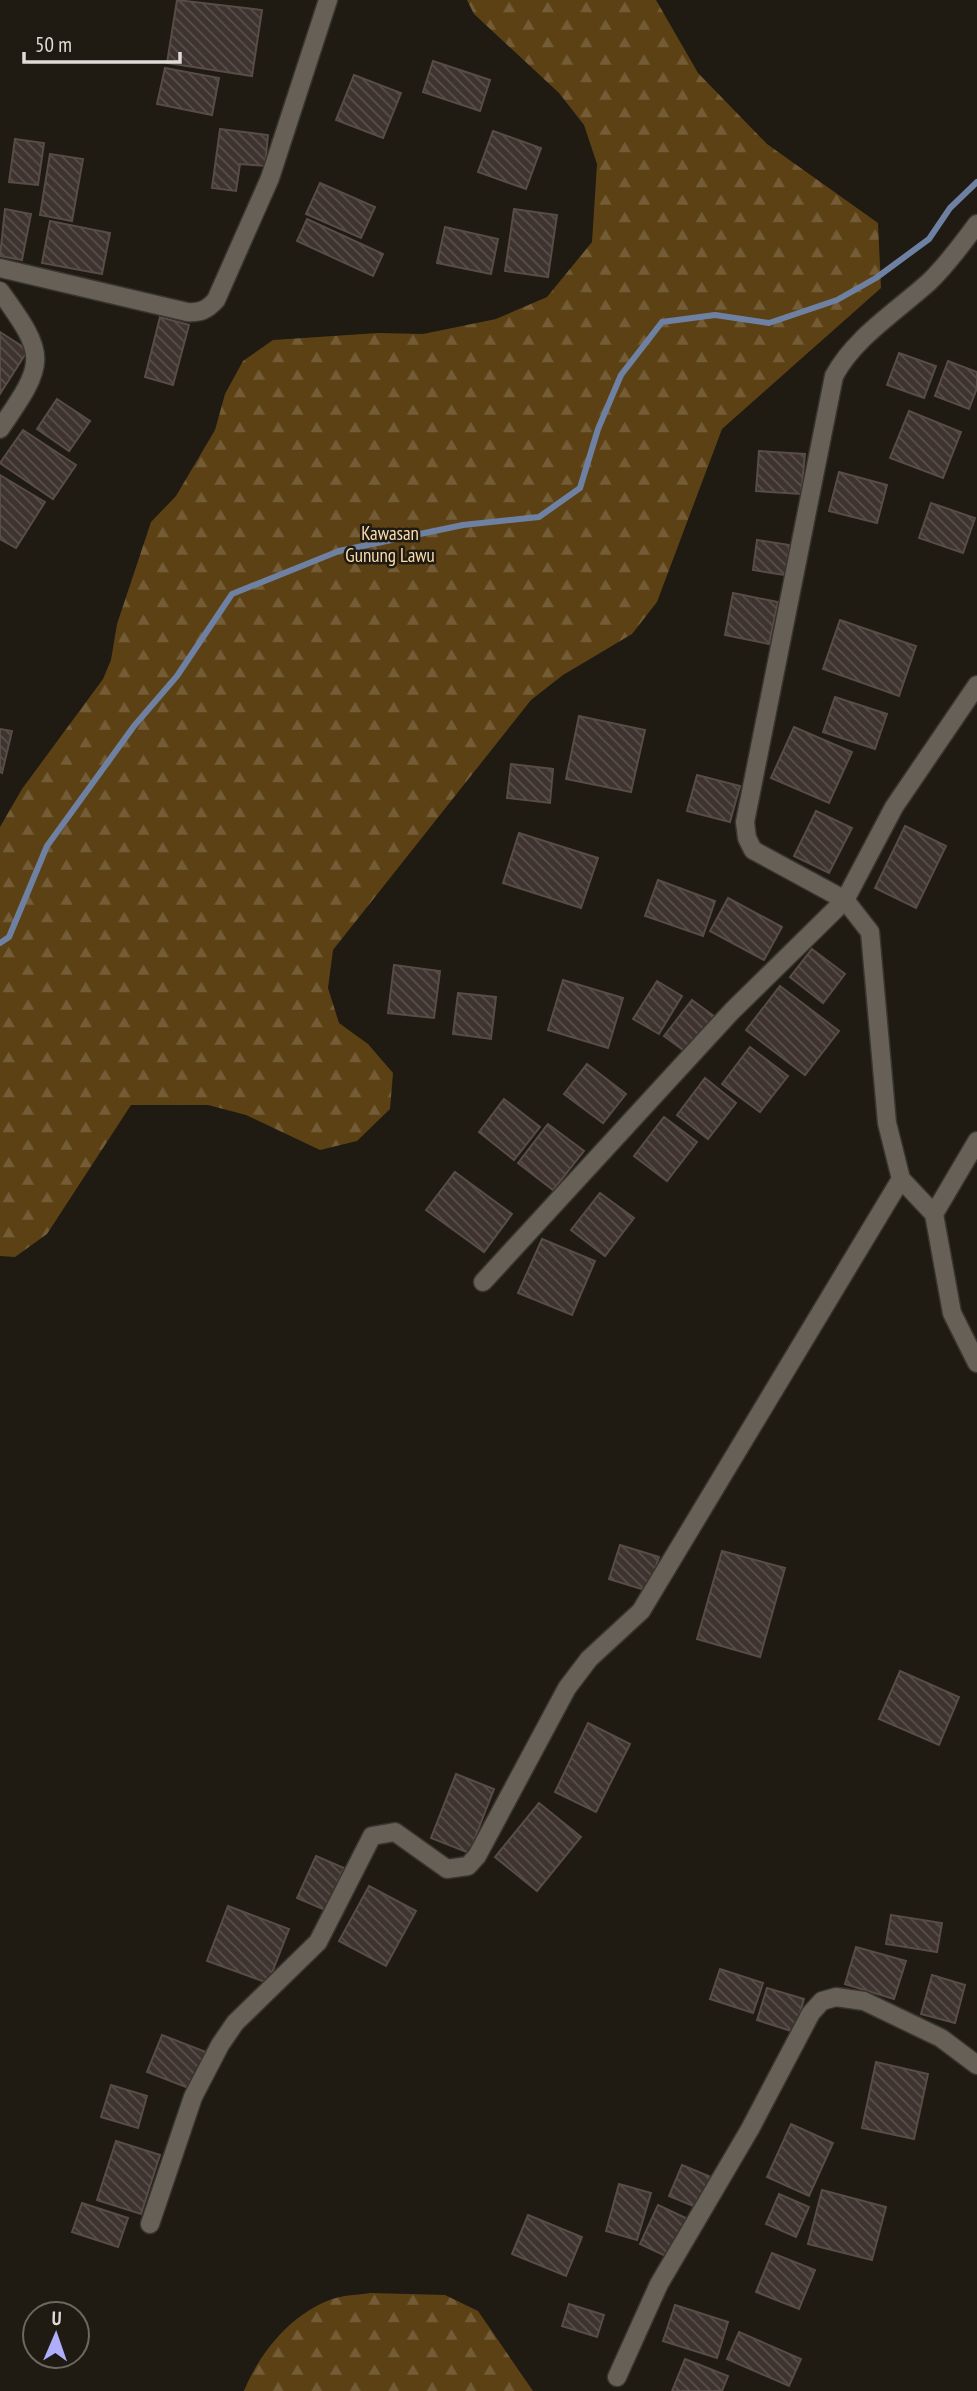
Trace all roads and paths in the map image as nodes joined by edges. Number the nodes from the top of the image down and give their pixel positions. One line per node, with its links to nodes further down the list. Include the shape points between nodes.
1 (328, 0): 3 (street, via 270,178 210,306 187,312)
2 (977, 224): 7 (street, via 932,279 859,343 834,376 746,822 753,850)
3 (0, 268)
4 (0, 291): 5 (street, via 31,334 35,348 31,384)
5 (0, 429)
6 (977, 685): 7 (street, via 894,807)
7 (845, 900): 9 (street, via 870,932 887,1123); 11 (street, via 732,1011)
8 (977, 1141): 10 (street)
9 (901, 1179): 10 (street); 14 (street, via 641,1611 567,1688 477,1856 468,1866 447,1869 395,1832 372,1836 318,1942 235,2023 220,2045 193,2097)
10 (934, 1214): 12 (street, via 952,1312)
11 (483, 1282)
12 (977, 1363)
13 (977, 2065): 15 (street, via 941,2038 863,2001 836,1997 822,2001 811,2013 750,2129 659,2284)
14 (150, 2224)
15 (617, 2377)

